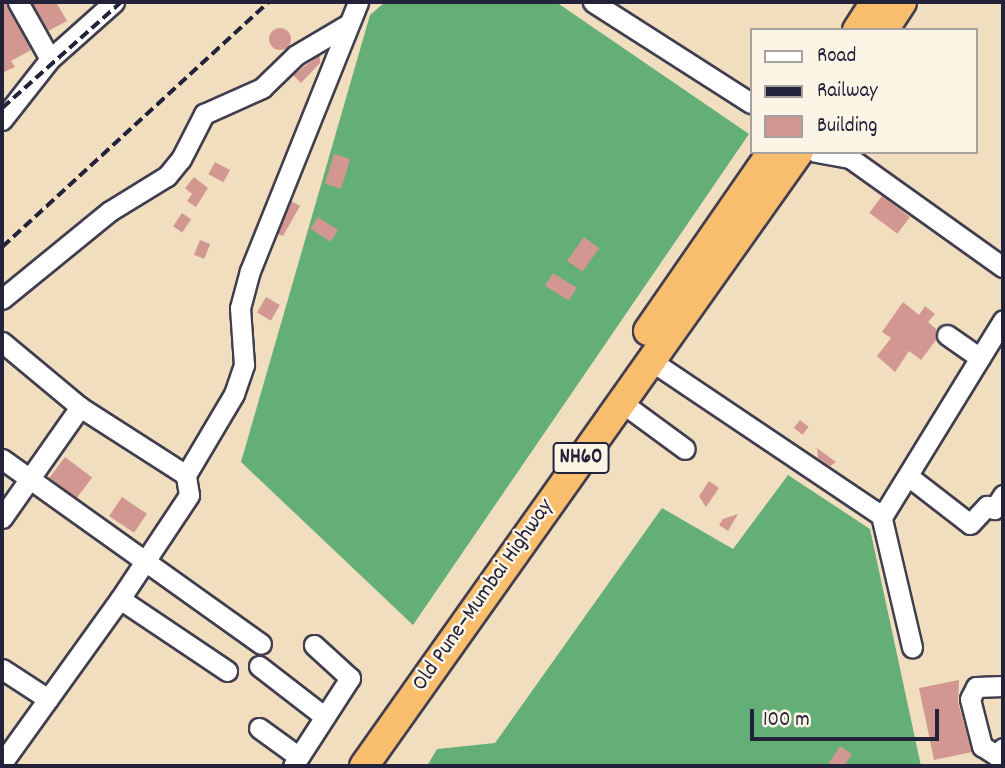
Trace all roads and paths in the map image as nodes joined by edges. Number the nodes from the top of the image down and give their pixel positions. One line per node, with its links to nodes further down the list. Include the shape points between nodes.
1 (18, 2): 10 (street)
2 (114, 2): 10 (street)
3 (358, 2): 7 (street)
4 (593, 2): 11 (street)
5 (875, 2): 8 (highway)
6 (902, 2): 9 (highway)
7 (347, 25): 17 (street, via 296,55 262,88 204,114 167,176 110,211); 27 (street, via 244,291 240,308 246,349 237,386)
8 (858, 28)
9 (885, 28)
10 (50, 59): 12 (street)
11 (750, 102)
12 (3, 117)
13 (771, 154): 48 (highway, Old Pune–Mumbai Highway / NH60)
14 (798, 154): 22 (highway, Old Pune–Mumbai Highway / NH60)
15 (848, 155): 16 (street)
16 (1003, 267)
17 (2, 299)
18 (1003, 320): 21 (street)
19 (947, 335): 21 (street)
20 (2, 342): 24 (street)
21 (980, 358): 28 (street)
22 (650, 360): 23 (highway, Old Pune–Mumbai Highway / NH60); 31 (street, via 804,459)
23 (621, 402): 25 (street); 49 (highway, Old Pune–Mumbai Highway / NH60)
24 (80, 407): 27 (street); 29 (street)
25 (685, 449)
26 (2, 459): 29 (street)
27 (186, 475): 33 (street, via 189,495)
28 (908, 476): 30 (street, via 970,524 987,506 994,509); 31 (street)
29 (30, 477): 32 (street); 33 (street)
30 (1003, 495)
31 (882, 517): 37 (street)
32 (2, 518)
33 (144, 562): 34 (street); 35 (street)
34 (120, 600): 40 (street); 42 (street)
35 (261, 644)
36 (314, 645): 43 (street, via 350,678)
37 (912, 647)
38 (260, 666): 43 (street)
39 (2, 669): 42 (street)
40 (227, 671)
41 (1003, 686): 45 (street, via 975,687 970,699 982,746 989,754)
42 (48, 699): 47 (street)
43 (325, 717): 46 (street)
44 (259, 728): 46 (street)
45 (1003, 751)
46 (296, 762)
47 (2, 764)
48 (344, 766)
49 (364, 766)

